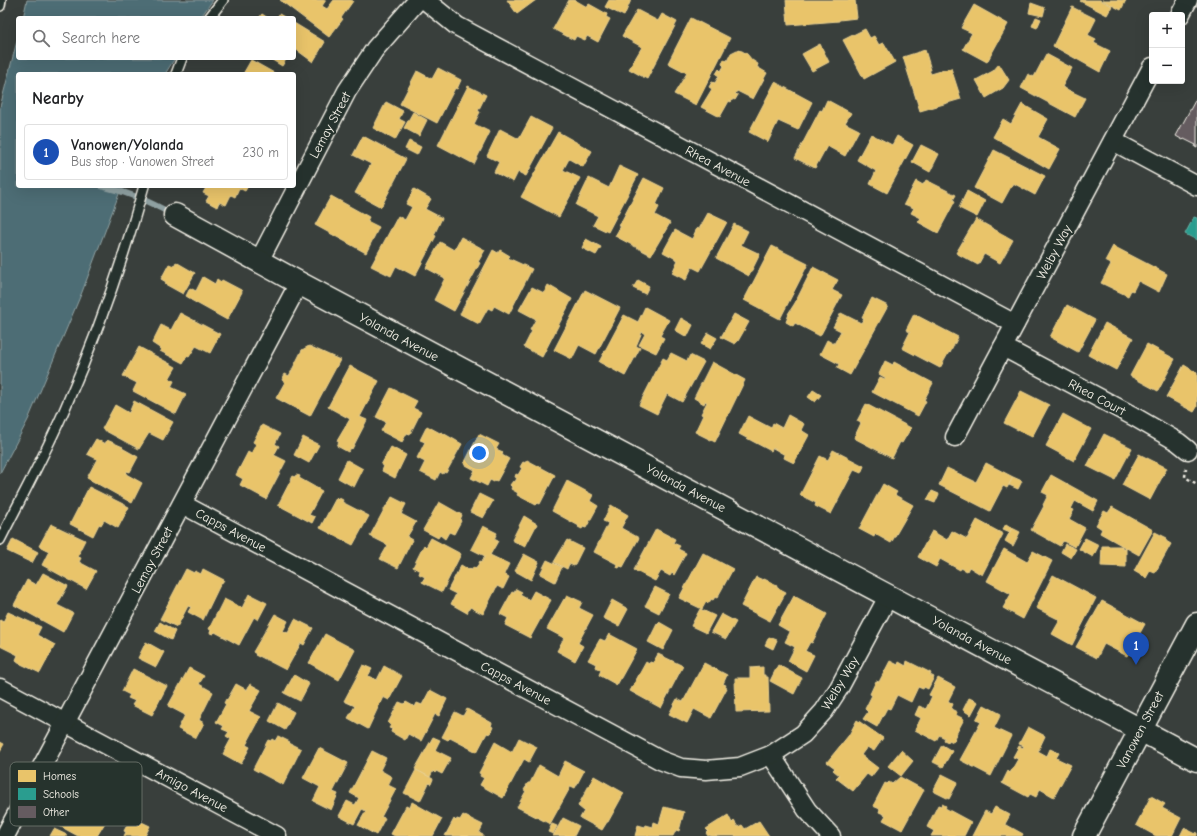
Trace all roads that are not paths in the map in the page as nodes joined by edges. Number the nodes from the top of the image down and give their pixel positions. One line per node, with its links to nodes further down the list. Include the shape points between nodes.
1 (1, 0): 6 (lane)
2 (223, 0): 8 (lane)
3 (418, 0): 16 (street, Lemay Street, via 375,50 347,91)
4 (425, 0): 18 (street, Rhea Avenue, via 457,26)
5 (1188, 0): 7 (street)
6 (0, 6)
7 (1182, 12)
8 (211, 16)
9 (181, 60): 10 (lane)
10 (177, 72)
11 (1149, 73): 12 (street, Welby Way)
12 (1113, 140): 13 (street); 18 (street, Welby Way)
13 (1197, 186)
14 (143, 188): 23 (lane, via 104,315 83,367)
15 (175, 215): 16 (street, Yolanda Avenue)
16 (259, 261): 17 (street, Yolanda Avenue)
17 (299, 283): 22 (street, Lemay Street); 24 (street, Yolanda Avenue)
18 (1015, 324): 19 (street, Welby Way)
19 (1003, 347): 20 (street, Welby Way); 21 (street, Rhea Court, via 1133,416)
20 (955, 437)
21 (1188, 450)
22 (182, 504): 27 (street, Lemay Street); 29 (street, Capps Avenue, via 660,760 681,768 706,770 740,767)
23 (0, 540)
24 (889, 595): 28 (street, Yolanda Avenue); 29 (street, Welby Way, via 824,711 803,734)
25 (1197, 624): 28 (street, Vanowen Street)
26 (0, 688): 27 (street, Amigo Avenue)
27 (66, 723): 31 (street, Lemay Street); 32 (street, Amigo Avenue)
28 (1140, 730): 30 (street, Yolanda Avenue); 38 (street, Vanowen Street)
29 (771, 755): 37 (street, via 807,810)
30 (1197, 760)
31 (45, 762)
32 (139, 762)
33 (142, 764): 36 (street, Amigo Avenue)
34 (10, 826): 35 (street, Lemay Street)
35 (5, 836)
36 (277, 836)
37 (831, 836)
38 (1084, 836)

